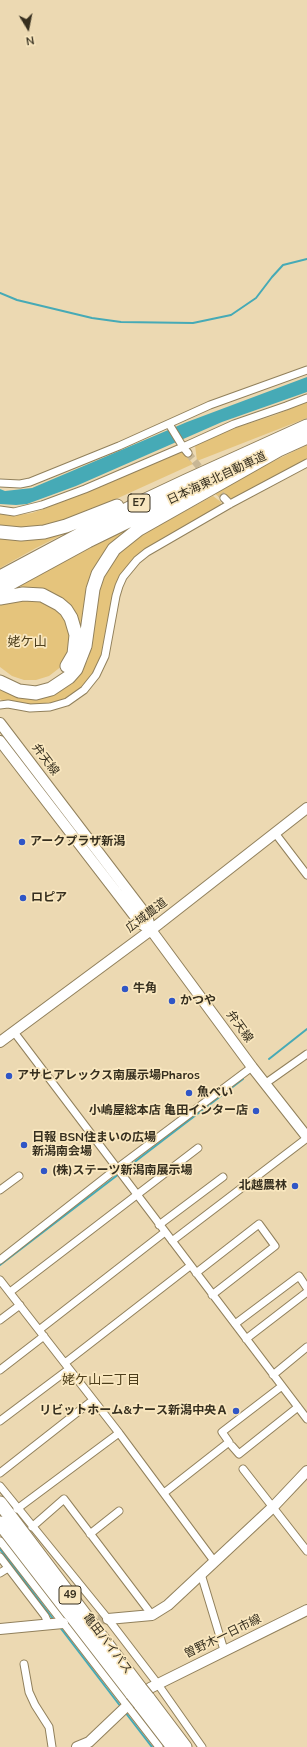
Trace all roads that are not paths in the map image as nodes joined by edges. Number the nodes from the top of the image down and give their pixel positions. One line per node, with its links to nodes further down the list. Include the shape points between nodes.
1 (307, 370): 3 (street, via 210,405)
2 (307, 398): 7 (street)
3 (169, 424): 7 (street); 10 (street, via 30,482)
4 (307, 426): 6 (highway, 日本海東北自動車道 / E7)
5 (307, 437): 6 (highway, 日本海東北自動車道 / E7)
6 (282, 442): 14 (highway, via 234,455 66,526 32,534); 15 (highway, 日本海東北自動車道 / E7, via 141,502); 16 (highway, 日本海東北自動車道 / E7); 19 (highway, via 139,529 114,549 96,581 85,646 76,669 69,677 51,689 36,693 19,691)
7 (182, 445): 8 (street); 13 (street, via 85,489 42,505 14,512)
8 (188, 453)
9 (307, 463): 12 (street)
10 (0, 483)
11 (224, 498): 12 (street)
12 (230, 504): 20 (street, via 147,552 130,568 123,577 116,596 101,667 84,690 67,702 50,707)
13 (0, 510)
14 (0, 532)
15 (0, 577)
16 (0, 589)
17 (0, 598): 18 (highway, via 32,593 51,599 66,610 71,618 76,640 70,662 51,680 26,684 9,679)
18 (0, 673)
19 (0, 682)
20 (0, 705)
21 (0, 723): 26 (street, 弁天線, via 146,916)
22 (0, 741): 26 (street, 弁天線, via 140,923)
23 (307, 808): 24 (street, 広域農道)
24 (275, 833): 25 (street); 26 (street, 広域農道)
25 (307, 875)
26 (151, 930): 27 (street, 広域農道); 30 (street, 弁天線)
27 (14, 1032): 28 (street, 広域農道); 34 (street)
28 (0, 1042)
29 (307, 1054): 31 (street)
30 (252, 1067): 31 (street, 弁天線); 34 (street)
31 (266, 1083): 32 (street, 弁天線)
32 (307, 1138): 41 (street)
33 (198, 1148): 38 (street)
34 (119, 1172): 38 (street); 42 (street)
35 (19, 1176): 37 (street)
36 (223, 1177): 39 (street)
37 (0, 1190)
38 (136, 1195): 39 (street); 47 (street)
39 (159, 1225): 40 (street)
40 (165, 1232): 41 (street); 53 (street)
41 (172, 1241): 43 (street)
42 (0, 1260)
43 (190, 1266): 44 (street); 57 (street)
44 (196, 1273): 49 (street); 49 (street, via 259,1224 275,1246)
45 (0, 1280): 47 (street)
46 (307, 1288): 52 (street, via 298,1276)
47 (10, 1292): 50 (street)
48 (307, 1292): 55 (street)
49 (212, 1295): 52 (street)
50 (20, 1305): 51 (street); 53 (street)
51 (0, 1320)
52 (235, 1324): 55 (street)
53 (39, 1330): 54 (street)
54 (44, 1336): 57 (street); 58 (street)
55 (246, 1339): 59 (street)
56 (307, 1347): 59 (street)
57 (67, 1366): 61 (street); 64 (street)
58 (0, 1370)
59 (273, 1375): 60 (street)
60 (282, 1386): 62 (street); 71 (street, via 222,1432 229,1442)
61 (93, 1400): 65 (street); 69 (street)
62 (298, 1407): 63 (street); 66 (street, via 239,1454)
63 (307, 1419)
64 (0, 1421)
65 (119, 1433): 71 (street); 74 (street)
66 (232, 1446)
67 (242, 1469): 73 (street)
68 (307, 1471): 73 (street)
69 (0, 1473)
70 (0, 1486): 74 (street)
71 (164, 1493): 82 (street)
72 (0, 1503): 93 (highway, 亀田バイパス / 49)
73 (273, 1507): 80 (street); 82 (street)
74 (17, 1509): 77 (street)
75 (120, 1511): 78 (street)
76 (0, 1523): 93 (highway, 亀田バイパス / 49)
77 (32, 1527): 78 (street, via 64,1499); 88 (street)
78 (90, 1534): 87 (street)
79 (0, 1541): 89 (street)
80 (307, 1552)
81 (0, 1558): 83 (street)
82 (214, 1561): 85 (street)
83 (8, 1568): 84 (street); 89 (street, via 45,1616)
84 (0, 1573)
85 (201, 1574): 87 (street, via 168,1605); 91 (street)
86 (307, 1610): 91 (street, 曽野木一日市線)
87 (152, 1615): 88 (street)
88 (108, 1619): 93 (street)
89 (57, 1624): 90 (street); 93 (street)
90 (0, 1629)
91 (224, 1650): 93 (street, 曽野木一日市線)
92 (24, 1664): 94 (street, via 29,1692 34,1705 49,1727)
93 (137, 1698): 95 (street, 曽野木一日市線, via 89,1742); 96 (street); 97 (highway, 亀田バイパス / 49); 98 (highway, 亀田バイパス / 49); 99 (street)
94 (52, 1747)
95 (77, 1747)
96 (159, 1747)
97 (173, 1747)
98 (185, 1747)
99 (202, 1747)

